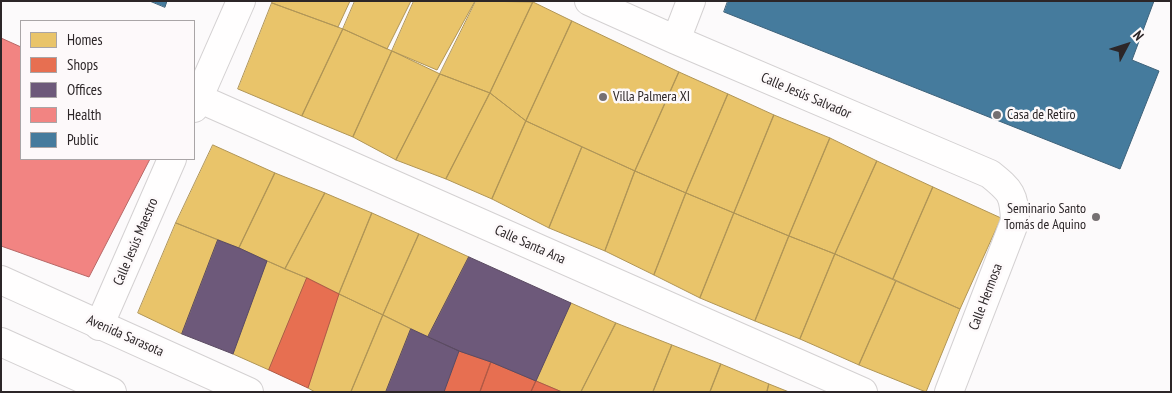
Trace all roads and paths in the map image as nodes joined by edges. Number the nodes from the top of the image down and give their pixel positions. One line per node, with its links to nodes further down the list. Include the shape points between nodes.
1 (241, 1): 5 (street)
2 (590, 1): 4 (street, Calle Jesús Salvador)
3 (691, 1): 4 (street)
4 (676, 40): 7 (street, Calle Jesús Salvador, via 990,174 1005,186)
5 (196, 103): 13 (street, Calle Santa Ana)
6 (172, 160): 9 (street, Calle Jesús Maestro)
7 (1014, 201): 14 (street, Calle Hermosa, via 1015,221)
8 (1, 280): 9 (street, Avenida Sarasota)
9 (99, 326): 12 (street, Avenida Sarasota)
10 (1, 342): 11 (street)
11 (112, 392)
12 (249, 392)
13 (863, 392)
14 (949, 392)

